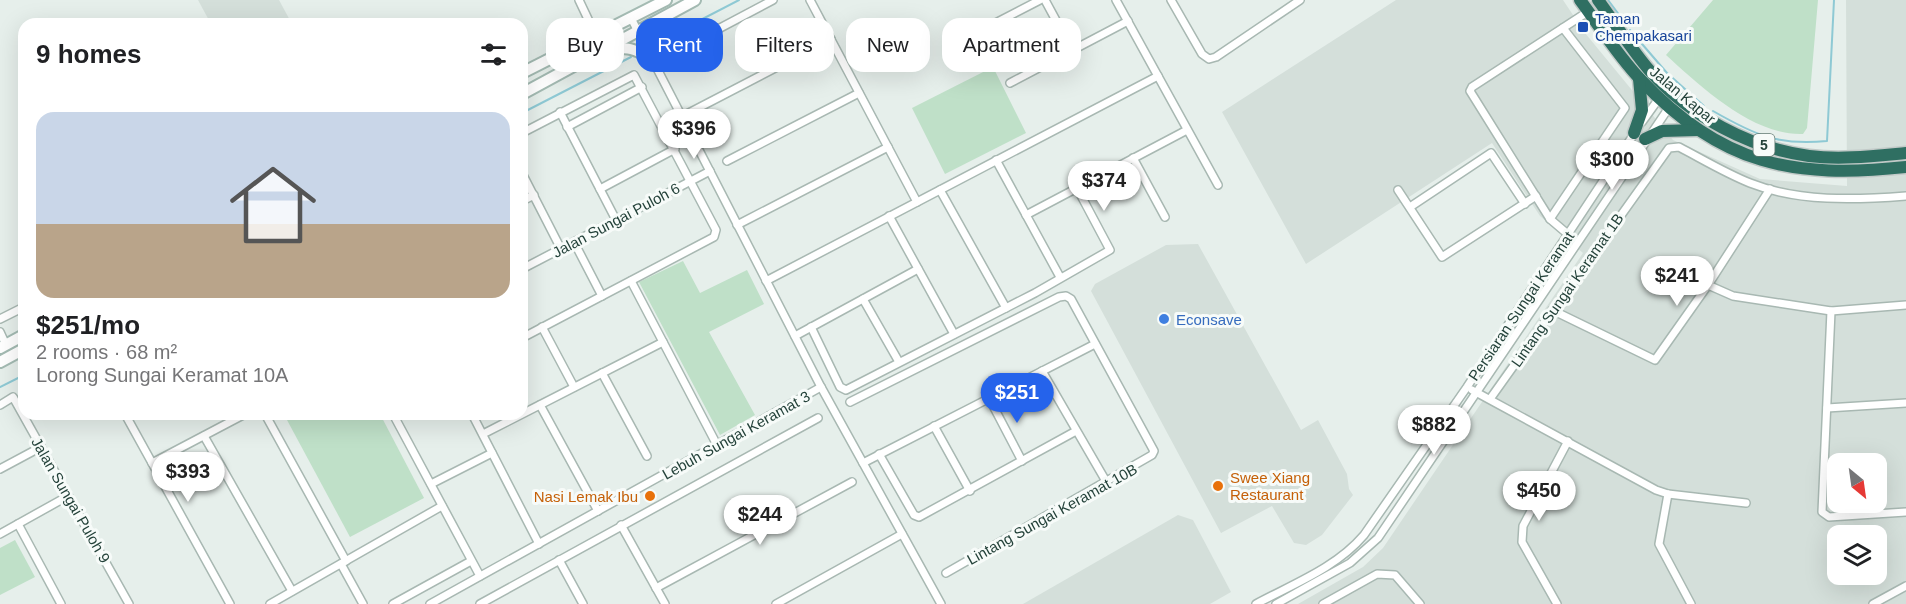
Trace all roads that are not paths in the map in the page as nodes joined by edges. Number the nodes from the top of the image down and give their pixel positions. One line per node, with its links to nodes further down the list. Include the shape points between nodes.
1 (579, 0): 14 (street)
2 (666, 0): 15 (main road)
3 (697, 0): 16 (main road); 17 (main road)
4 (773, 0): 23 (street)
5 (810, 0): 18 (street)
6 (1040, 0): 19 (street)
7 (1045, 0): 20 (street)
8 (1116, 0): 21 (street)
9 (1171, 0): 10 (street, via 1202,54 1209,58)
10 (1300, 0)
11 (1580, 0): 13 (highway, Jalan Kapar / 5)
12 (1598, 0): 38 (highway, Jalan Kapar / 5, via 1649,70)
13 (1589, 11): 25 (street); 35 (highway, Jalan Kapar / 5)
14 (588, 18)
15 (631, 18): 22 (main road); 24 (street)
16 (661, 18)
17 (671, 18)
18 (820, 18)
19 (1005, 18)
20 (1055, 18)
21 (1128, 21): 27 (street); 34 (street)
22 (624, 22)
23 (723, 25)
24 (636, 28)
25 (1563, 28): 68 (street, via 1470,91); 77 (street, via 1624,108)
26 (834, 45): 40 (street)
27 (1081, 45)
28 (546, 61): 29 (main road)
29 (528, 70)
30 (562, 72): 39 (main road)
31 (658, 72): 45 (street)
32 (768, 72): 45 (street)
33 (1031, 72): 36 (street)
34 (1158, 76): 48 (street); 55 (street)
35 (1639, 79): 42 (highway, Jalan Kapar / 5); 50 (highway)
36 (1010, 83)
37 (642, 87): 44 (street, via 636,77 629,75); 46 (street); 52 (street)
38 (1667, 88): 41 (highway, Jalan Kapar / 5); 42 (street, Persiaran Sungai Keramat)
39 (528, 91)
40 (859, 93): 51 (street); 56 (street)
41 (1677, 97): 43 (street, Persiaran Sungai Keramat); 53 (highway, Jalan Kapar / 5, via 1703,117 1760,144 1810,156 1862,158)
42 (1659, 98): 43 (highway, Jalan Kapar / 5); 50 (street, Persiaran Sungai Keramat)
43 (1669, 107): 49 (highway, Jalan Kapar / 5); 50 (street, Persiaran Sungai Keramat)
44 (560, 112): 46 (street); 47 (street)
45 (681, 117): 58 (street)
46 (567, 127): 63 (street)
47 (528, 130)
48 (1187, 130): 54 (street); 61 (street)
49 (1698, 130): 50 (highway); 57 (highway, Jalan Kapar / 5, via 1750,156 1796,169 1865,171)
50 (1640, 136): 80 (street, Persiaran Sungai Keramat); 81 (street, Persiaran Sungai Keramat)
51 (888, 147): 71 (street); 79 (street)
52 (675, 149): 59 (street); 63 (street)
53 (1906, 153)
54 (1133, 158): 62 (street); 76 (street)
55 (996, 160): 66 (street); 74 (street)
56 (727, 161)
57 (1906, 167)
58 (710, 171): 59 (street, Jalan Sungai Puloh 6); 79 (street)
59 (691, 181): 78 (street, Jalan Sungai Puloh 6); 87 (street, via 717,230 714,237)
60 (528, 184): 67 (street)
61 (1218, 185)
62 (1077, 188): 74 (street); 86 (street, via 1110,249)
63 (600, 189): 78 (street)
64 (1398, 189): 73 (street)
65 (1770, 189): 69 (street, Lintang Sungai Keramat 1B, via 1832,199); 89 (street); 95 (street, Lintang Sungai Keramat 1B, via 1679,147 1669,148)
66 (940, 190): 71 (street); 93 (street)
67 (534, 195): 70 (street); 83 (street)
68 (1536, 196): 72 (street); 77 (street)
69 (1906, 196)
70 (528, 198)
71 (917, 202): 75 (street)
72 (1525, 204): 73 (street, via 1442,257); 73 (street, via 1491,153)
73 (1410, 207)
74 (1026, 215): 86 (street)
75 (889, 216): 85 (street); 88 (street)
76 (1165, 217)
77 (1550, 219): 80 (street)
78 (616, 220): 82 (street, Jalan Sungai Puloh 6)
79 (737, 225): 88 (street)
80 (1568, 235): 81 (street); 115 (street, Persiaran Sungai Keramat)
81 (1577, 240): 116 (street, Persiaran Sungai Keramat)
82 (574, 242): 83 (street, Jalan Sungai Puloh 6); 90 (street)
83 (561, 249): 84 (street, Jalan Sungai Puloh 6)
84 (528, 266)
85 (918, 269): 91 (street); 101 (street)
86 (1059, 277): 93 (street)
87 (631, 281): 90 (street); 105 (street)
88 (766, 281): 103 (street)
89 (1708, 285): 95 (street, via 1655,360); 96 (street, via 1733,296)
90 (602, 296): 98 (street)
91 (863, 299): 99 (street); 110 (street)
92 (1906, 305): 96 (street)
93 (1006, 308): 101 (street)
94 (18, 310): 97 (street)
95 (1552, 310): 118 (street, Lintang Sungai Keramat 1B)
96 (1831, 311): 124 (street)
97 (0, 319)
98 (542, 327): 102 (street); 113 (street)
99 (811, 327): 103 (street); 110 (street, via 843,390)
100 (0, 332): 107 (street)
101 (954, 334): 110 (street)
102 (528, 335)
103 (795, 336): 114 (street)
104 (18, 338): 107 (main road)
105 (663, 342): 112 (street); 139 (street)
106 (1095, 344): 111 (street); 119 (street, via 1071,299 1059,297); 149 (street, Lintang Sungai Keramat 10B, via 1154,451 1148,460)
107 (3, 346)
108 (18, 353): 109 (main road)
109 (0, 362)
110 (899, 362)
111 (1042, 371): 117 (street); 135 (street)
112 (602, 373): 113 (street); 143 (street)
113 (574, 387): 122 (street)
114 (821, 387): 139 (street, Lebuh Sungai Keramat 3); 146 (street)
115 (1467, 387): 116 (street); 183 (street, Persiaran Sungai Keramat, via 1354,547)
116 (1476, 392): 118 (street); 184 (street, Persiaran Sungai Keramat, via 1378,538 1350,562)
117 (990, 398): 134 (street); 144 (street)
118 (1490, 399): 138 (street)
119 (850, 402)
120 (1906, 403): 124 (street)
121 (0, 405): 123 (street, Jalan Sungai Puloh 9, via 13,397)
122 (540, 405): 125 (street); 156 (street)
123 (18, 406)
124 (1827, 408): 157 (street, via 1824,515)
125 (528, 411)
126 (818, 418): 159 (street)
127 (26, 420): 140 (street, Jalan Sungai Puloh 9)
128 (128, 420): 145 (street)
129 (234, 420): 137 (street)
130 (268, 420): 165 (street)
131 (396, 420): 150 (street)
132 (475, 420): 136 (street)
133 (511, 420): 136 (street)
134 (934, 426): 142 (street); 151 (street)
135 (1076, 431): 144 (street); 149 (street)
136 (483, 434): 141 (street)
137 (204, 436): 145 (street); 170 (street)
138 (1568, 441): 152 (street); 187 (street, via 1523,526 1522,542)
139 (717, 445): 156 (street, Lebuh Sungai Keramat 3)
140 (41, 447): 147 (street); 153 (street, Jalan Sungai Puloh 9)
141 (492, 453): 150 (street); 162 (street)
142 (879, 454): 146 (street); 151 (street, via 914,515 919,517)
143 (647, 456)
144 (1022, 461): 151 (street)
145 (152, 463): 173 (street)
146 (863, 463): 161 (street)
147 (0, 469)
148 (852, 482): 169 (street)
149 (1107, 483): 166 (street, Lintang Sungai Keramat 10B)
150 (431, 484): 155 (street)
151 (970, 491)
152 (1668, 494): 154 (street); 188 (street, via 1659,544)
153 (68, 496): 158 (street); 172 (street, Jalan Sungai Puloh 9)
154 (1746, 503)
155 (442, 506): 164 (street); 165 (street)
156 (598, 511): 162 (street, Lebuh Sungai Keramat 3)
157 (1906, 512)
158 (18, 524): 160 (street); 171 (street)
159 (621, 525): 163 (street); 169 (street)
160 (0, 534)
161 (902, 534): 181 (street); 182 (street)
162 (539, 544): 167 (street, Lebuh Sungai Keramat 3)
163 (559, 560): 178 (street); 179 (street)
164 (471, 561): 167 (street); 176 (street)
165 (343, 562): 170 (street); 175 (street)
166 (946, 573)
167 (480, 576): 177 (street, Lebuh Sungai Keramat 3)
168 (1906, 586): 189 (street)
169 (656, 588): 180 (street)
170 (292, 591): 174 (street)
171 (61, 604)
172 (129, 604)
173 (230, 604)
174 (270, 604)
175 (363, 604)
176 (393, 604)
177 (430, 604)
178 (480, 604)
179 (583, 604)
180 (665, 604)
181 (776, 604)
182 (941, 604)
183 (1256, 604)
184 (1276, 604)
185 (1323, 604): 186 (street, via 1377,574 1395,575)
186 (1420, 604)
187 (1557, 604)
188 (1691, 604)
189 (1873, 604)

